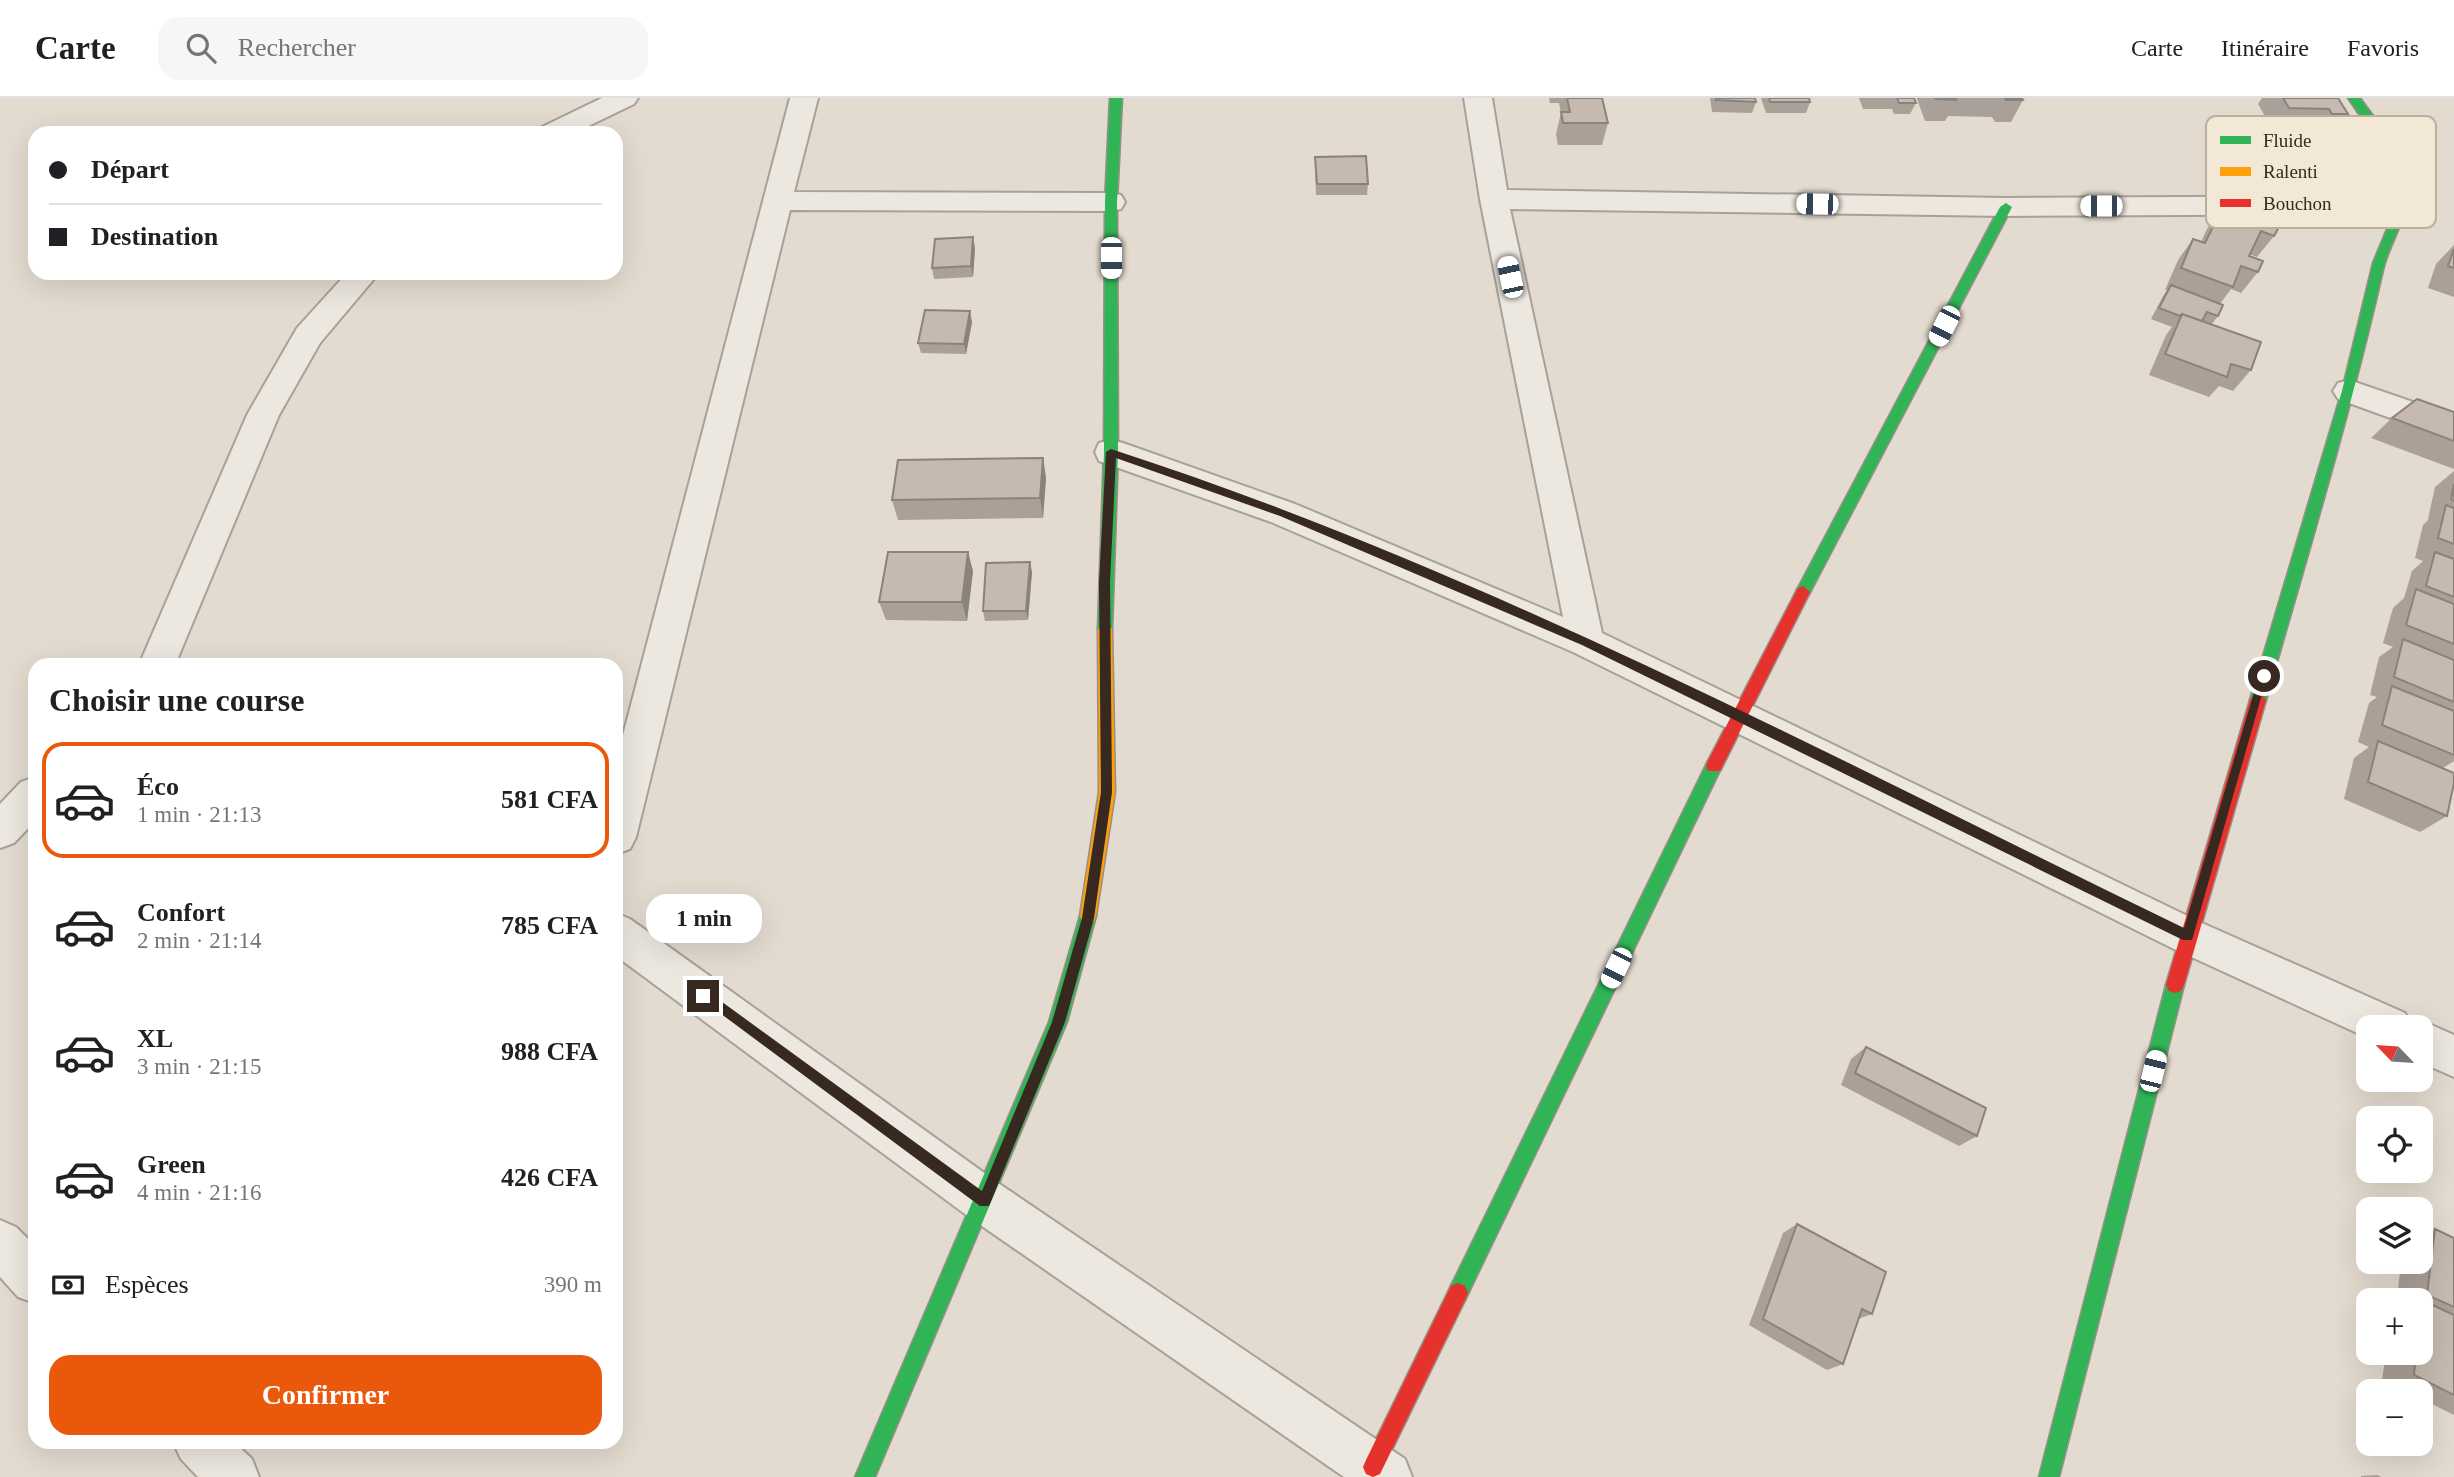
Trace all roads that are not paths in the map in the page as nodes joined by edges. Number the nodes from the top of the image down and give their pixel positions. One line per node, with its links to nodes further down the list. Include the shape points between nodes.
1 (624, 98): 7 (street)
2 (804, 98): 9 (street)
3 (1116, 98): 10 (street)
4 (1478, 98): 8 (street)
5 (2354, 98): 6 (street)
6 (2366, 116)
7 (566, 126)
8 (1494, 199): 12 (street); 18 (street)
9 (778, 201): 10 (street); 22 (street)
10 (1111, 202): 17 (street)
11 (2206, 206): 12 (street)
12 (2006, 207): 20 (street)
13 (2393, 228): 15 (street, via 2379,263)
14 (358, 280): 19 (street, via 308,336 263,415)
15 (2349, 391): 16 (street); 24 (street)
16 (2454, 429)
17 (1111, 452): 18 (street, via 1283,513); 29 (street, via 1105,582 1107,792 1088,918 1058,1022)
18 (1586, 642): 20 (street)
19 (162, 658)
20 (1737, 719): 24 (street); 33 (street)
21 (28, 801): 23 (street)
22 (623, 810)
23 (0, 831)
24 (2188, 936): 26 (street); 36 (street)
25 (623, 937): 29 (street)
26 (2363, 1015)
27 (2433, 1047): 28 (street)
28 (2454, 1056)
29 (985, 1201): 33 (street); 35 (street)
30 (0, 1243): 31 (street)
31 (28, 1273)
32 (205, 1449): 34 (street)
33 (1380, 1472)
34 (234, 1477)
35 (865, 1477)
36 (2049, 1477)

